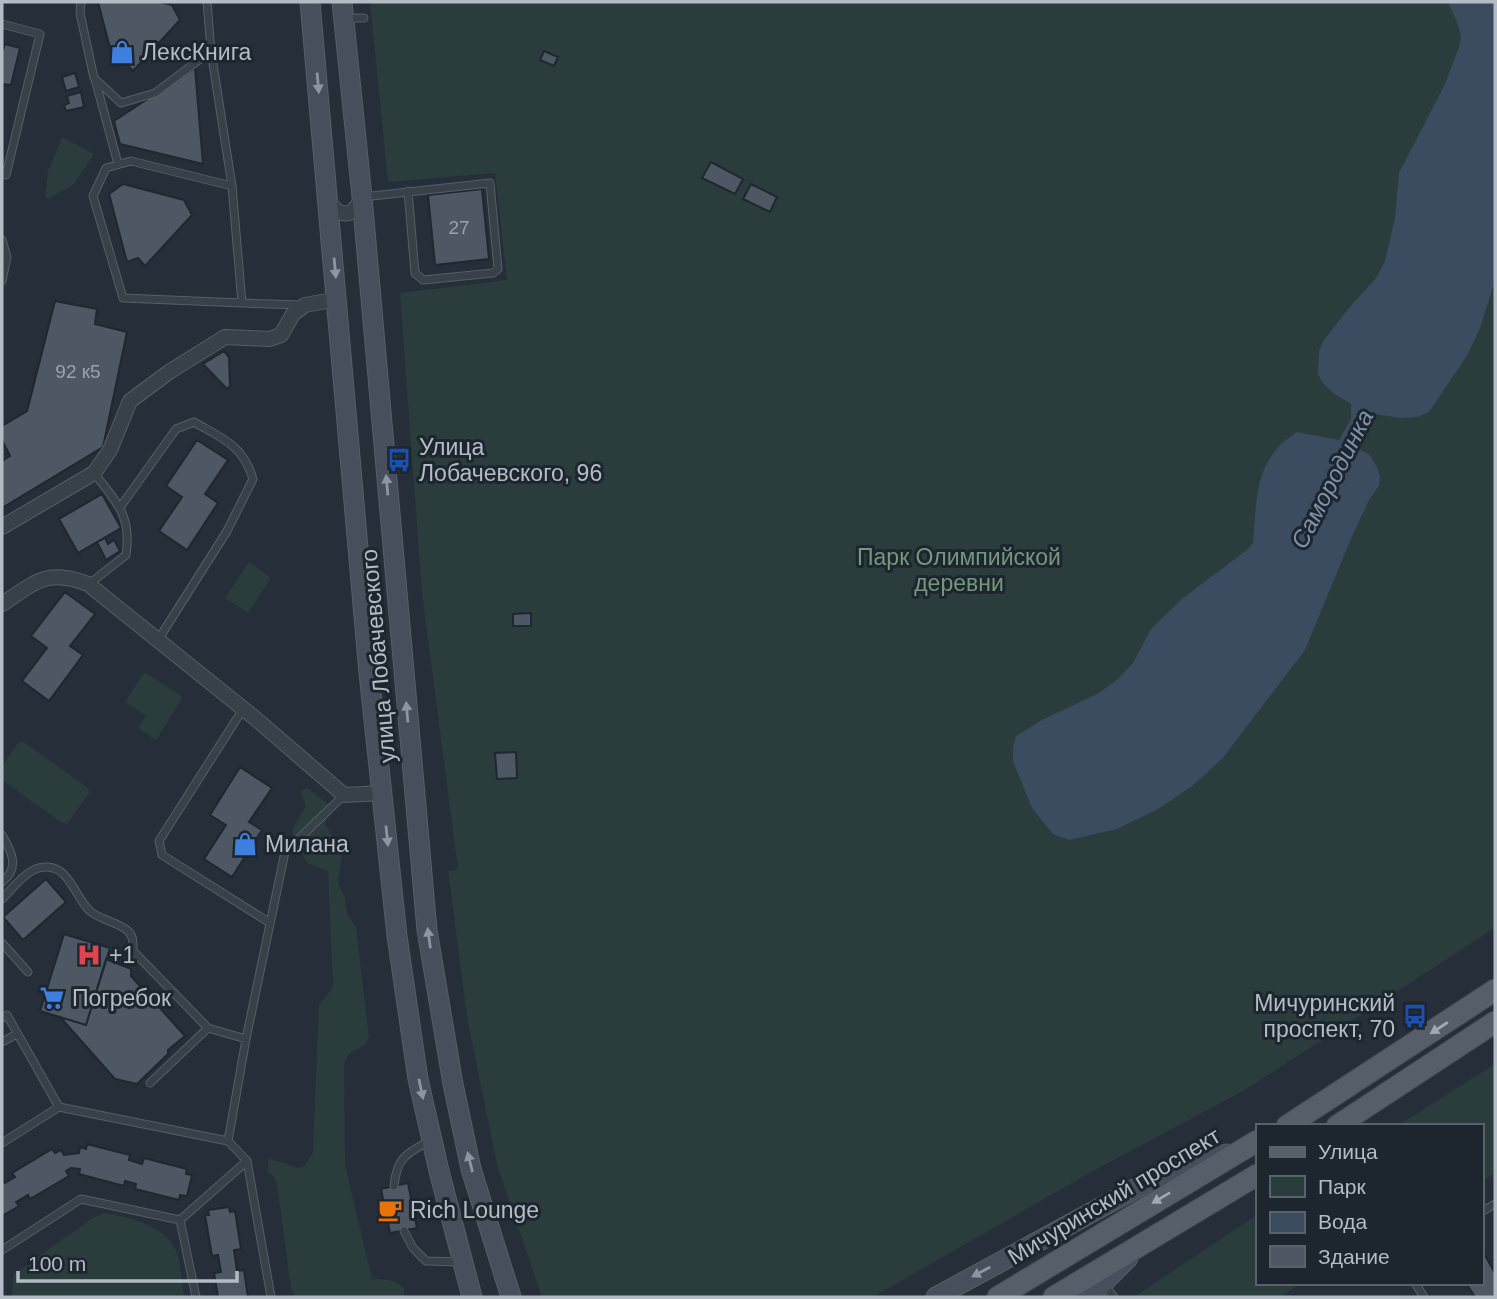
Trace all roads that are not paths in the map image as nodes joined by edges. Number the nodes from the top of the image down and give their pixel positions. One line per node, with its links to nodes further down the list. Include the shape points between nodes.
1 (81, 2): 8 (lane, via 79,13)
2 (206, 2): 7 (lane)
3 (310, 2): 14 (main road, улица Лобачевского, one-way to 14)
4 (342, 10): 5 (lane); 13 (main road, улица Лобачевского)
5 (364, 18)
6 (2, 24): 10 (lane, via 40,34 6,175)
7 (211, 51): 8 (lane, via 155,93 121,103); 11 (lane)
8 (94, 78): 9 (lane)
9 (118, 164): 11 (lane, via 131,161); 18 (lane, via 106,168 93,196 123,298)
10 (2, 174)
11 (232, 186): 18 (lane)
12 (408, 191): 12 (lane, via 415,273 423,279 498,269 491,183); 13 (lane)
13 (362, 197): 14 (street, via 346,214); 62 (main road, улица Лобачевского, one-way to 13, via 471,1169 428,930)
14 (328, 200): 17 (main road, улица Лобачевского, one-way to 17)
15 (2, 240): 16 (lane, via 7,257)
16 (2, 281)
17 (338, 299): 19 (street); 27 (main road, улица Лобачевского)
18 (242, 303): 19 (lane)
19 (306, 305): 20 (street, via 293,314 281,335 270,339 225,337 130,401 110,450)
20 (94, 473): 21 (lane); 22 (street)
21 (121, 506): 23 (lane, via 129,536 126,555); 25 (lane, via 176,429 194,422 234,445 248,461 253,479 228,531)
22 (2, 527)
23 (88, 584): 24 (street, via 54,575 36,581); 25 (street)
24 (2, 604)
25 (158, 640): 26 (street)
26 (243, 709): 28 (street); 32 (lane, via 159,841 162,855)
27 (383, 793): 28 (street); 46 (main road, улица Лобачевского, one-way to 46, via 397,936)
28 (344, 795): 32 (lane, via 285,852)
29 (2, 835): 30 (lane, via 14,864)
30 (2, 882)
31 (2, 899): 38 (lane, via 36,869 55,869 88,910 131,933 133,951)
32 (270, 923): 40 (lane)
33 (2, 943): 34 (lane)
34 (28, 972)
35 (1495, 990): 44 (main road, one-way to 44)
36 (2, 1018): 39 (lane, via 7,1016)
37 (1495, 1022): 45 (main road)
38 (208, 1028): 40 (lane); 42 (lane)
39 (17, 1034): 41 (lane); 43 (lane)
40 (246, 1038): 47 (lane)
41 (2, 1042)
42 (150, 1083)
43 (59, 1107): 47 (lane); 48 (lane)
44 (1290, 1124)
45 (1340, 1124)
46 (432, 1140): 52 (lane, via 404,1155); 57 (main road, улица Лобачевского)
47 (228, 1141): 50 (lane)
48 (2, 1143)
49 (1249, 1146): 63 (main road, one-way to 63, via 1166,1172); 64 (main road, Мичуринский проспект, one-way to 64)
50 (247, 1161): 53 (lane); 60 (lane)
51 (1256, 1176): 55 (main road)
52 (394, 1186)
53 (180, 1220): 56 (lane, via 80,1199); 59 (lane)
54 (404, 1231): 57 (lane, via 426,1261)
55 (1142, 1244): 58 (main road); 65 (main road)
56 (2, 1250)
57 (463, 1262): 61 (main road, улица Лобачевского)
58 (1102, 1293)
59 (196, 1297)
60 (271, 1297)
61 (472, 1297)
62 (512, 1297)
63 (936, 1297)
64 (998, 1297)
65 (1054, 1297)

